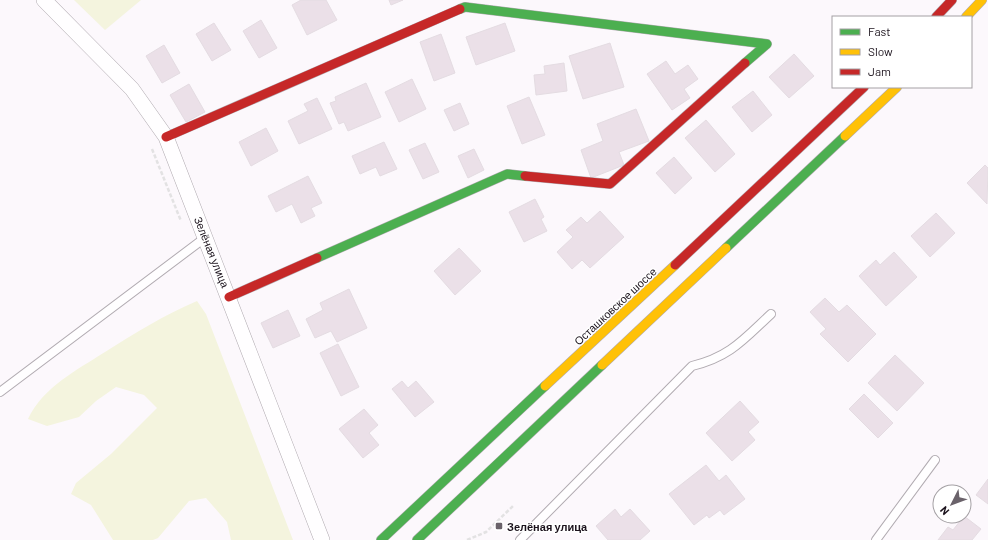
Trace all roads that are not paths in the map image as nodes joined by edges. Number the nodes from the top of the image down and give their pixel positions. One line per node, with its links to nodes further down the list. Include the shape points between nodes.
1 (44, 0): 8 (street, Зелёная улица, via 132,89)
2 (952, 0): 4 (main road)
3 (982, 0): 5 (main road)
4 (937, 16)
5 (967, 16)
6 (863, 88): 15 (main road, Осташковское шоссе)
7 (896, 88): 16 (main road)
8 (166, 137): 9 (street, Зелёная улица); 10 (main road, via 465,7 767,44 610,184 507,174)
9 (206, 237): 10 (street, Зелёная улица); 12 (lane)
10 (230, 297): 14 (street, Зелёная улица)
11 (771, 314): 17 (lane, via 732,350 711,362 692,366)
12 (0, 392)
13 (935, 460): 18 (lane)
14 (322, 540)
15 (382, 540)
16 (417, 540)
17 (520, 540)
18 (876, 540)

